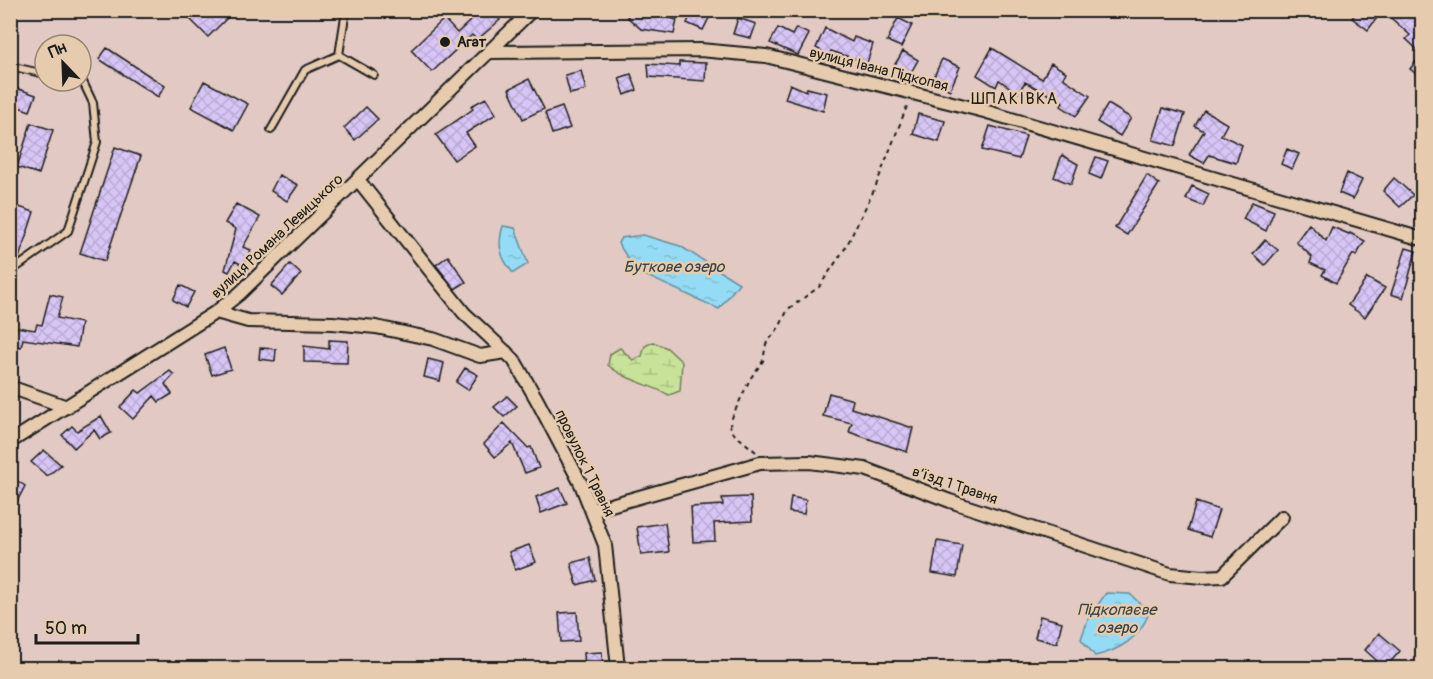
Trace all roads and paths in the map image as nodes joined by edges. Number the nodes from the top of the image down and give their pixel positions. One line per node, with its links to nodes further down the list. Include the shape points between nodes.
1 (346, 10): 4 (lane)
2 (532, 10): 3 (street, вулиця Романа Левицького)
3 (491, 52): 8 (street, вулиця Івана Підкопая, via 730,51 766,56); 11 (street, вулиця Романа Левицького)
4 (339, 55): 7 (lane); 10 (lane, via 305,70)
5 (10, 66): 6 (lane)
6 (33, 71)
7 (374, 75)
8 (912, 92): 12 (street, вулиця Івана Підкопая); 19 (path, via 875,188 846,247 819,287 788,309 766,344 763,361 733,415 732,432 755,450)
9 (88, 93): 13 (lane, via 97,142 68,231)
10 (271, 130)
11 (358, 181): 14 (street, вулиця Романа Левицького); 15 (street, провулок 1 Травня, via 464,313)
12 (1422, 239)
13 (10, 272)
14 (216, 312): 15 (street, via 248,321 376,327 433,339 480,356); 17 (street, вулиця Романа Левицького)
15 (506, 352): 20 (street, провулок 1 Травня, via 526,379)
16 (10, 387): 17 (street)
17 (67, 407): 18 (street, вулиця Романа Левицького)
18 (10, 442)
19 (760, 463): 20 (street, в’їзд 1 Травня); 21 (street, в’їзд 1 Травня, via 809,462 865,469 1096,551 1170,574 1202,578 1222,576)
20 (593, 510): 22 (street, провулок 1 Травня, via 608,560)
21 (1282, 517)
22 (618, 669)

